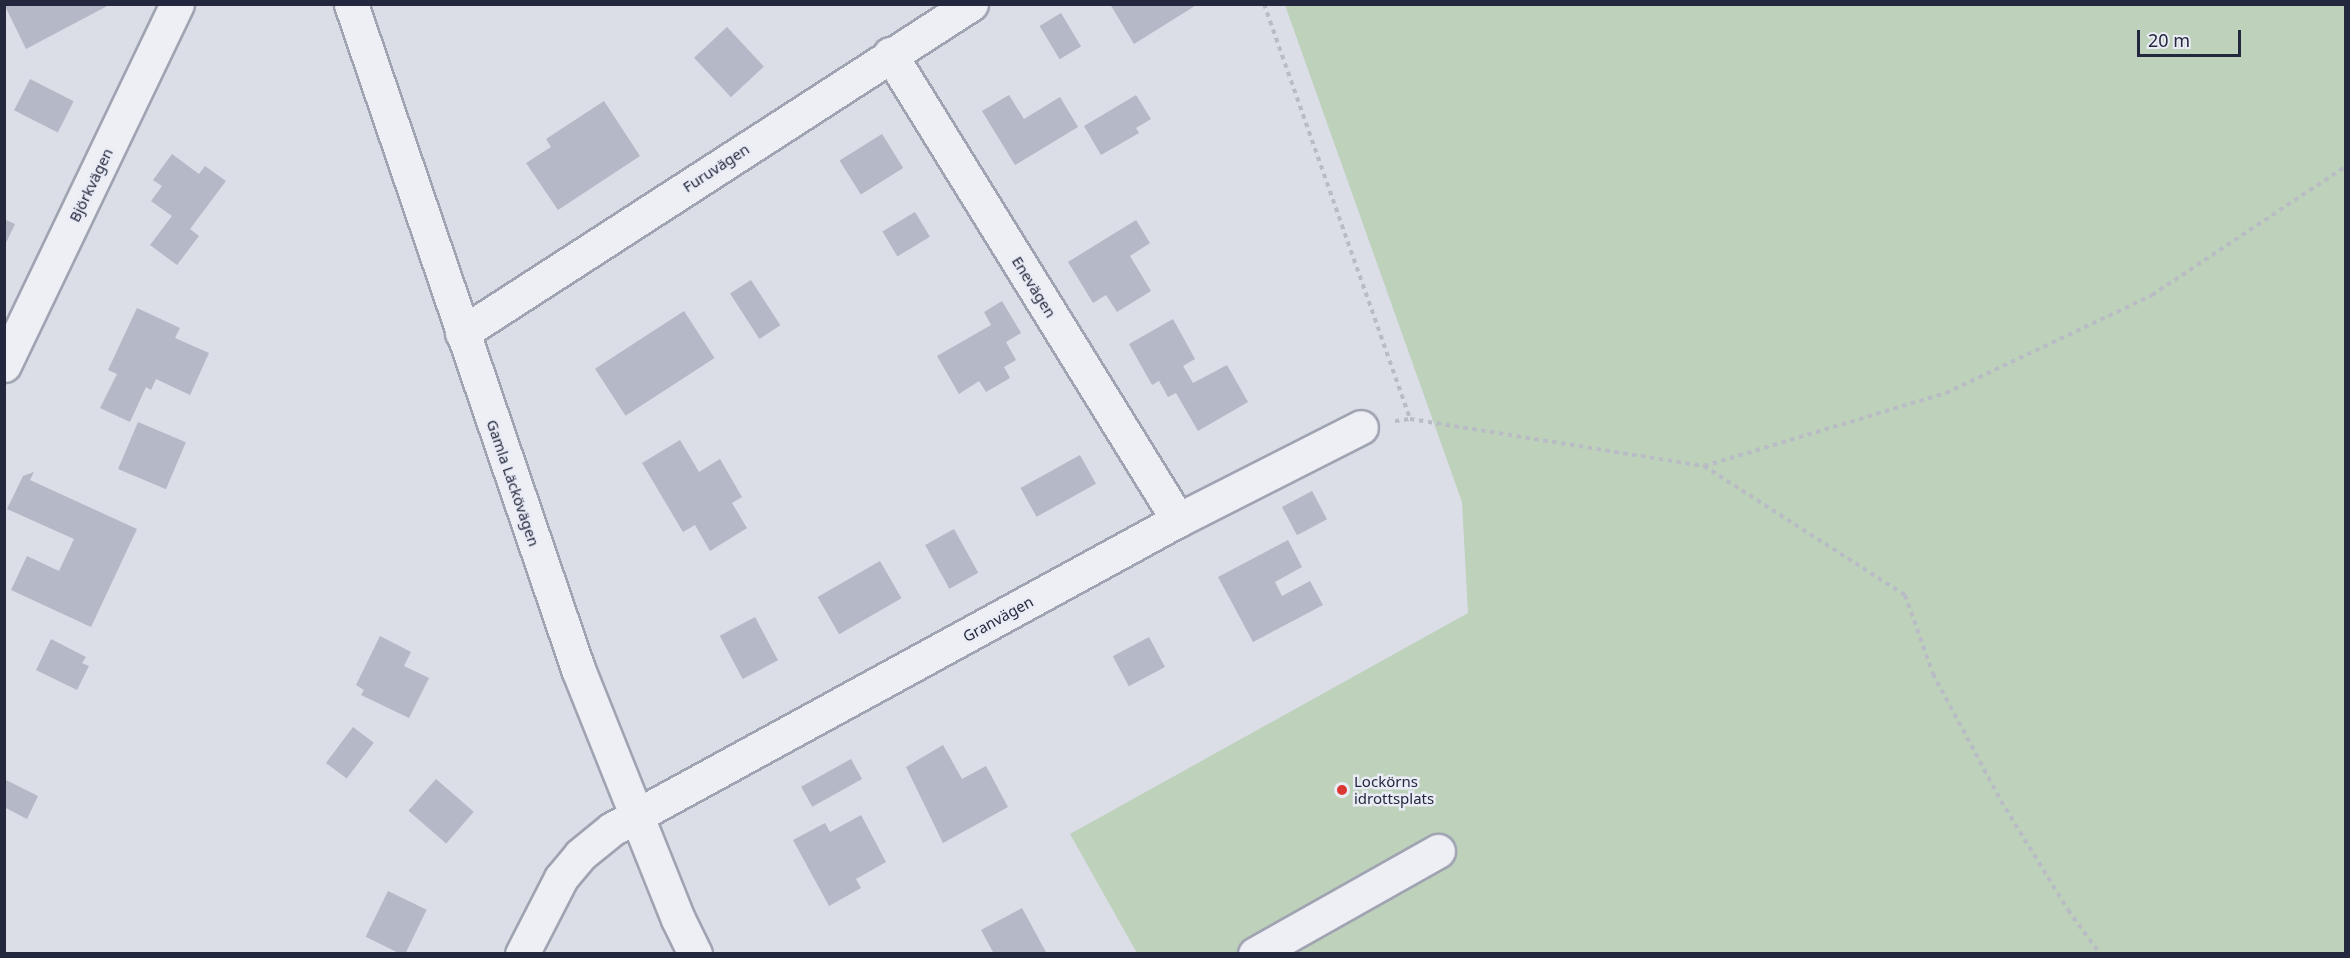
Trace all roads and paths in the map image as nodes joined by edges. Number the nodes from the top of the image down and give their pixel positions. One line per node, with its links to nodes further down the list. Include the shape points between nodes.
1 (177, 4): 8 (street, Björkvägen)
2 (351, 4): 7 (street, Gamla Läckövägen)
3 (1264, 4): 9 (path)
4 (954, 9): 5 (street, Furuvägen)
5 (890, 54): 7 (street, Furuvägen); 12 (street, Enevägen)
6 (2346, 166): 11 (path, via 2152,295 1946,393)
7 (462, 333): 13 (street, Gamla Läckövägen, via 578,669)
8 (4, 365)
9 (1410, 419): 10 (path); 11 (path)
10 (1361, 427): 12 (street, Granvägen)
11 (1704, 466): 18 (path, via 1905,595 1933,674 2001,801)
12 (1178, 520): 13 (street, Granvägen)
13 (637, 816): 15 (street, Granvägen, via 598,838 561,878); 16 (street, Gamla Läckövägen)
14 (1438, 851): 17 (street)
15 (522, 954)
16 (695, 954)
17 (1255, 954)
18 (2100, 954)

